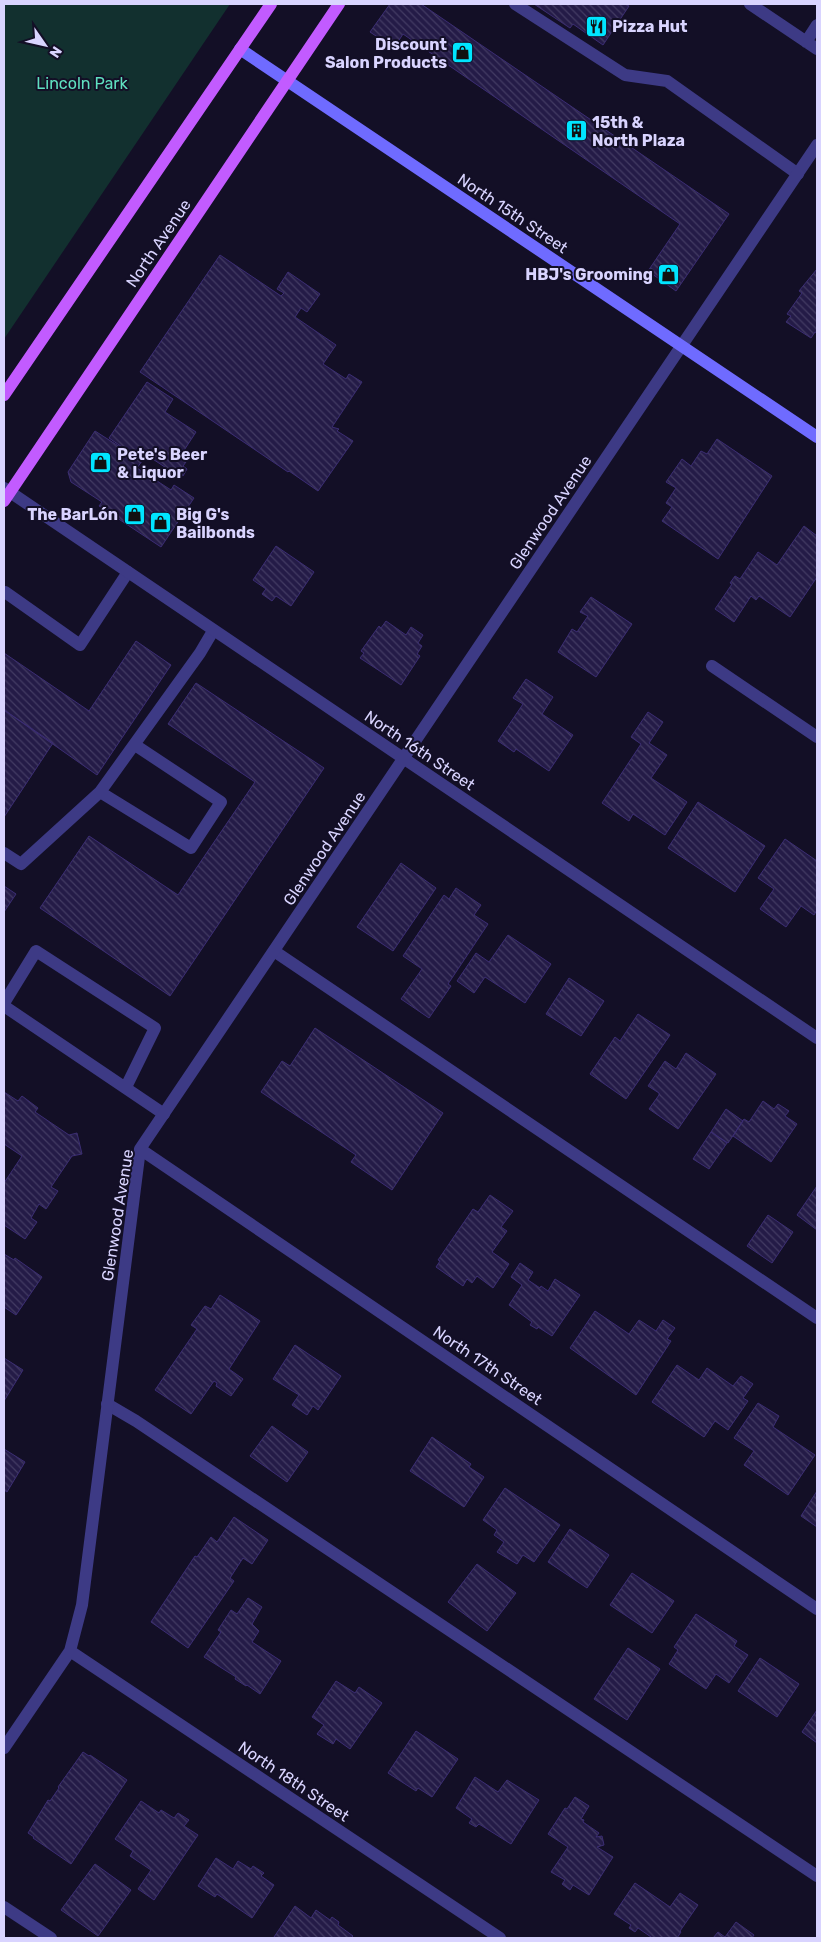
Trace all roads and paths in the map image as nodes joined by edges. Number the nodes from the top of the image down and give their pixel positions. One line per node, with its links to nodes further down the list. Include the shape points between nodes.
1 (271, 4): 7 (main road)
2 (339, 4): 9 (main road, North Avenue)
3 (515, 4): 11 (street, via 625,75 667,81)
4 (750, 4): 6 (street)
5 (817, 25): 6 (street)
6 (806, 42): 8 (street)
7 (240, 49): 9 (street, North 15th Street); 13 (main road)
8 (817, 49)
9 (287, 80): 12 (street, North 15th Street); 15 (main road, North Avenue)
10 (817, 145): 11 (street, Glenwood Avenue)
11 (798, 174): 12 (street, Glenwood Avenue)
12 (682, 346): 14 (street, North 15th Street); 22 (street, Glenwood Avenue)
13 (4, 395)
14 (817, 437)
15 (6, 494): 16 (street, North 16th Street)
16 (128, 572): 17 (street, via 80,646); 18 (street, North 16th Street)
17 (5, 592)
18 (213, 631): 21 (street); 22 (street, North 16th Street)
19 (712, 666): 20 (street)
20 (817, 737)
21 (134, 745): 23 (street); 23 (street, via 221,802 191,848)
22 (404, 759): 25 (street, Glenwood Avenue); 27 (street, North 16th Street)
23 (100, 792): 24 (street, via 21,864)
24 (4, 853)
25 (274, 951): 29 (street, Glenwood Avenue); 31 (street)
26 (4, 1004): 28 (street); 28 (street, via 36,951 155,1028)
27 (817, 1038)
28 (126, 1087): 29 (street)
29 (164, 1114): 30 (street, Glenwood Avenue)
30 (140, 1149): 32 (street, Glenwood Avenue); 33 (street, North 17th Street)
31 (817, 1318)
32 (107, 1404): 34 (street, Glenwood Avenue, via 82,1605); 36 (street)
33 (817, 1609)
34 (70, 1651): 35 (street, Glenwood Avenue); 39 (street, North 18th Street)
35 (4, 1748)
36 (817, 1876)
37 (4, 1906): 38 (street)
38 (51, 1938)
39 (500, 1938)

